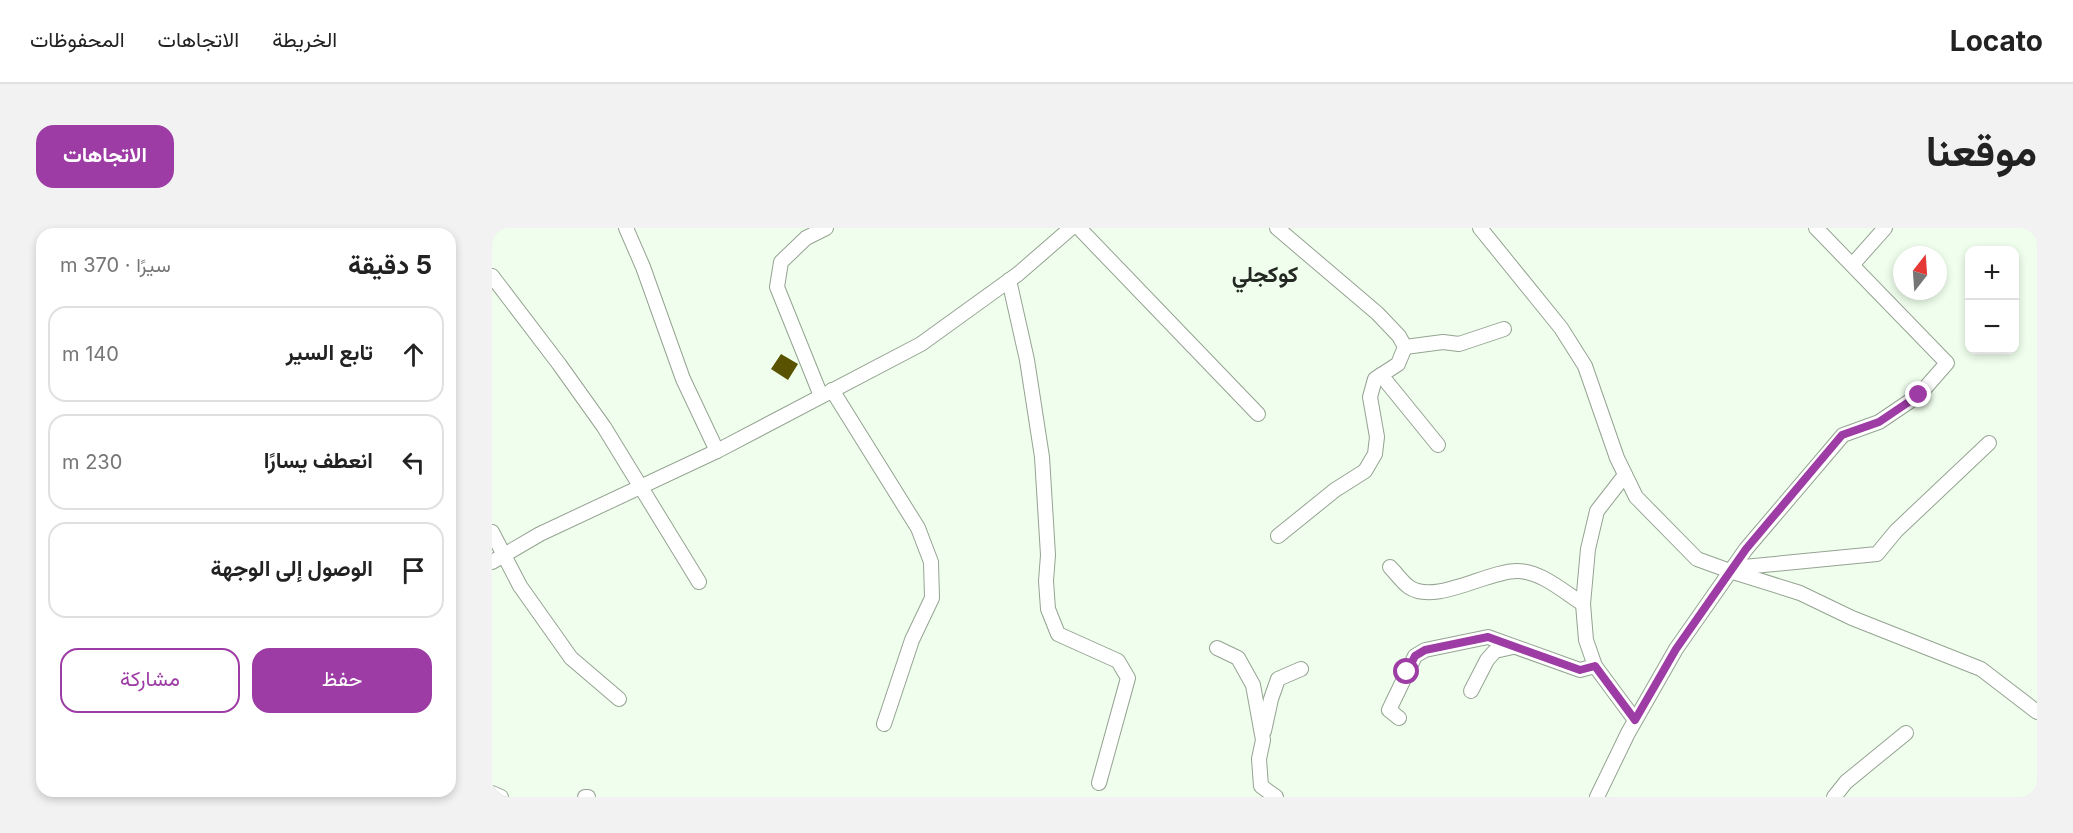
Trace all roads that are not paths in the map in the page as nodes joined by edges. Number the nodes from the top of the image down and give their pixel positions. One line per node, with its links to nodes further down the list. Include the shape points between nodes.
1 (626, 228): 19 (street, via 683,379)
2 (826, 228): 15 (street, via 806,238 781,262 777,287)
3 (1071, 228): 11 (street)
4 (1079, 228): 16 (street)
5 (1277, 228): 13 (street, via 1377,313)
6 (1480, 228): 20 (street, via 1561,328 1585,366)
7 (1816, 228): 9 (street)
8 (1885, 228): 9 (street)
9 (1853, 264): 27 (street, via 1947,363 1919,395 1879,422 1842,435)
10 (492, 276): 21 (street, via 560,364)
11 (1009, 280): 15 (street, via 921,344); 42 (street, via 1027,360 1042,457 1048,609 1058,634 1118,661 1128,678)
12 (1504, 329): 13 (street, via 1459,344)
13 (1405, 347): 14 (street, via 1398,364)
14 (1382, 375): 18 (street); 23 (street, via 1375,379 1370,397 1377,437 1375,454 1365,471)
15 (826, 393): 19 (street); 39 (street, via 918,528 931,562 932,598 912,640)
16 (1258, 414)
17 (1989, 442): 27 (street, via 1877,554)
18 (1438, 446)
19 (717, 451): 21 (street)
20 (1625, 474): 27 (street, via 1636,497 1697,559); 29 (street, via 1597,511 1588,549)
21 (640, 487): 24 (street); 28 (street)
22 (492, 531): 24 (street)
23 (1278, 536)
24 (505, 554): 25 (street); 35 (street, via 520,586 571,658)
25 (492, 561)
26 (1390, 567): 29 (street, via 1409,587 1423,594 1489,576 1518,571 1536,574)
27 (1731, 570): 36 (street, via 1800,593 1981,669); 38 (street, via 1676,649)
28 (699, 582)
29 (1583, 604): 32 (street, via 1586,640)
30 (1513, 647): 32 (street, via 1580,670); 34 (street, via 1495,651); 37 (street, via 1488,637 1425,650 1415,656 1389,710)
31 (1217, 648): 41 (street, via 1238,658 1253,685)
32 (1595, 666): 38 (street)
33 (1301, 669): 41 (street, via 1278,679)
34 (1471, 691)
35 (619, 699)
36 (2037, 712)
37 (1399, 718)
38 (1635, 720): 46 (street)
39 (884, 724)
40 (1906, 733): 47 (street)
41 (1263, 740): 45 (street, via 1259,759 1261,786)
42 (1099, 783)
43 (492, 793): 44 (street)
44 (501, 797)
45 (1276, 797)
46 (1597, 797)
47 (1833, 797)

